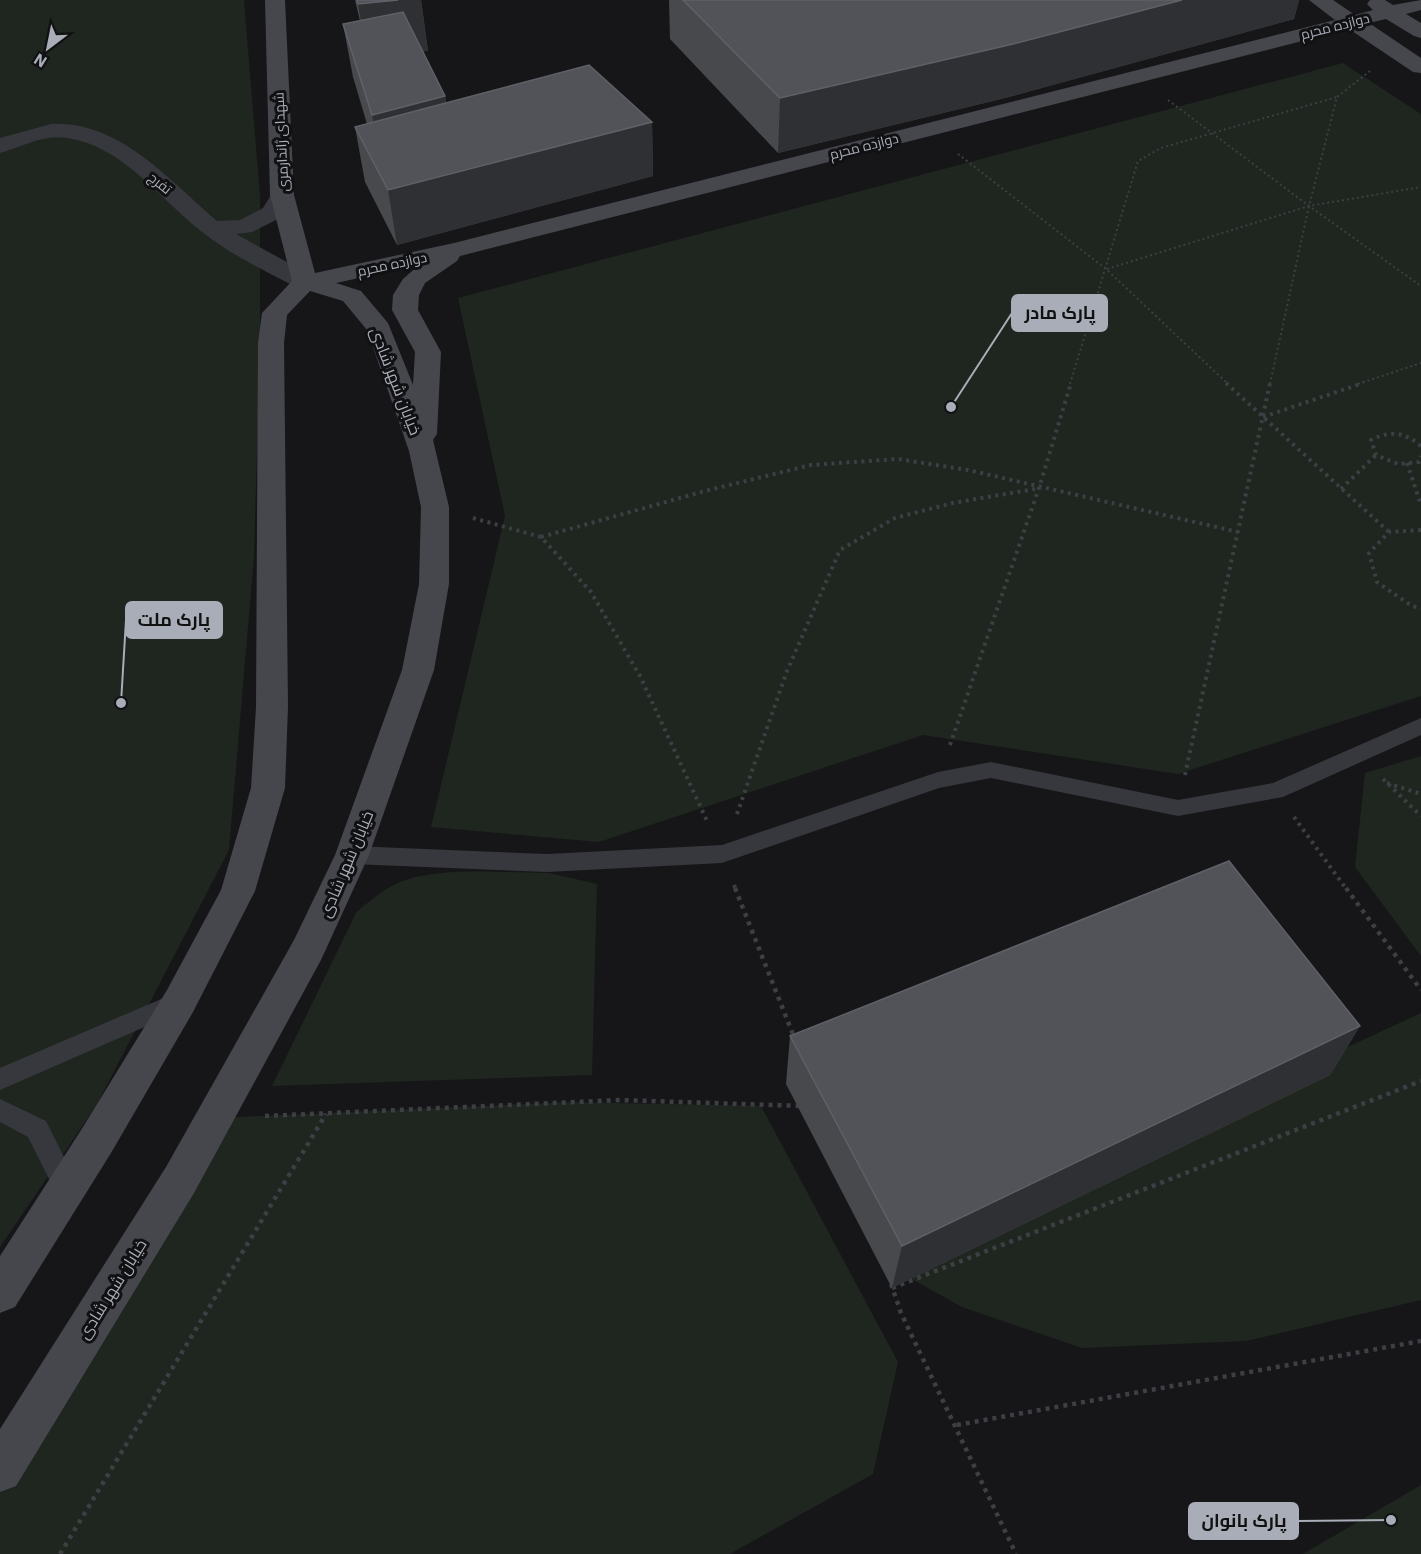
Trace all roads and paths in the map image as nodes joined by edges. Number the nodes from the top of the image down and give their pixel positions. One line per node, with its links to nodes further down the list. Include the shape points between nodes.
1 (275, 0): 15 (main road, شهدای ژاندارمری)
2 (1319, 0): 5 (main road)
3 (1421, 4): 4 (main road, دوازده محرم)
4 (1381, 6): 5 (main road, دوازده محرم); 6 (main road)
5 (1352, 21): 7 (main road); 18 (main road, دوازده محرم)
6 (1421, 32)
7 (1393, 49): 8 (main road); 10 (path)
8 (1421, 67)
9 (1163, 96): 11 (path)
10 (1337, 97): 11 (path); 16 (path)
11 (1211, 134): 16 (path); 19 (path, via 1161,148 1138,161)
12 (0, 146): 17 (street, تفرج, via 27,136 66,131 107,143 161,183)
13 (967, 149): 19 (path, via 956,152)
14 (1421, 187): 16 (path)
15 (282, 195): 17 (street, via 272,213 243,227); 20 (main road, شهدای ژاندارمری)
16 (1309, 206): 19 (path); 21 (path); 25 (path)
17 (211, 228): 20 (street, تفرج)
18 (455, 250): 20 (main road, دوازده محرم); 27 (main road, via 416,279 406,296 405,310 428,352)
19 (1106, 269): 25 (path); 31 (path)
20 (305, 282): 22 (main road, خیابان شهر شادی, via 352,296); 23 (main road, via 275,313)
21 (1421, 286)
22 (379, 328): 23 (main road, via 338,303 318,300 296,309 278,326); 27 (main road, خیابان شهر شادی)
23 (272, 343): 51 (main road, via 272,707 268,789 238,891)
24 (1421, 363): 25 (path)
25 (1263, 418): 32 (path); 36 (path)
26 (1421, 446): 28 (path, via 1409,435 1386,432 1371,440)
27 (423, 451): 34 (main road, خیابان شهر شادی)
28 (1377, 454): 30 (path, via 1398,464); 32 (path)
29 (1421, 456): 30 (path, via 1419,462)
30 (1407, 463): 33 (path)
31 (1039, 488): 36 (path); 38 (path, via 968,470 898,459 811,465); 42 (path); 48 (path, via 895,518 840,550 787,671)
32 (1341, 489): 37 (path)
33 (1421, 505)
34 (435, 507): 38 (path); 49 (main road, خیابان شهر شادی, via 434,584 418,670)
35 (1421, 530): 37 (path)
36 (1238, 532): 46 (path)
37 (1389, 532): 39 (path, via 1369,553 1377,582)
38 (542, 537): 48 (path, via 591,592 634,667)
39 (1421, 608)
40 (1421, 726): 41 (lane)
41 (1357, 755): 43 (path); 44 (lane)
42 (938, 780): 46 (lane, via 991,770); 48 (lane)
43 (1387, 783): 45 (path); 47 (path)
44 (1276, 791): 46 (lane); 50 (path)
45 (1421, 794)
46 (1178, 808)
47 (1421, 816)
48 (722, 854): 49 (lane, via 547,862); 52 (path)
49 (352, 855): 58 (main road, خیابان شهر شادی, via 308,949)
50 (1421, 990)
51 (180, 1001): 53 (lane); 59 (main road)
52 (796, 1041)
53 (0, 1079)
54 (1421, 1081): 61 (path)
55 (811, 1107): 57 (path, via 620,1100)
56 (0, 1110): 59 (lane, via 37,1129)
57 (326, 1113): 58 (path); 66 (path)
58 (216, 1118): 65 (main road, خیابان شهر شادی)
59 (67, 1189): 62 (main road)
60 (888, 1279): 61 (path)
61 (892, 1288): 64 (path)
62 (0, 1293)
63 (1421, 1341): 64 (path)
64 (957, 1425): 67 (path)
65 (0, 1470)
66 (60, 1554)
67 (1016, 1554)

